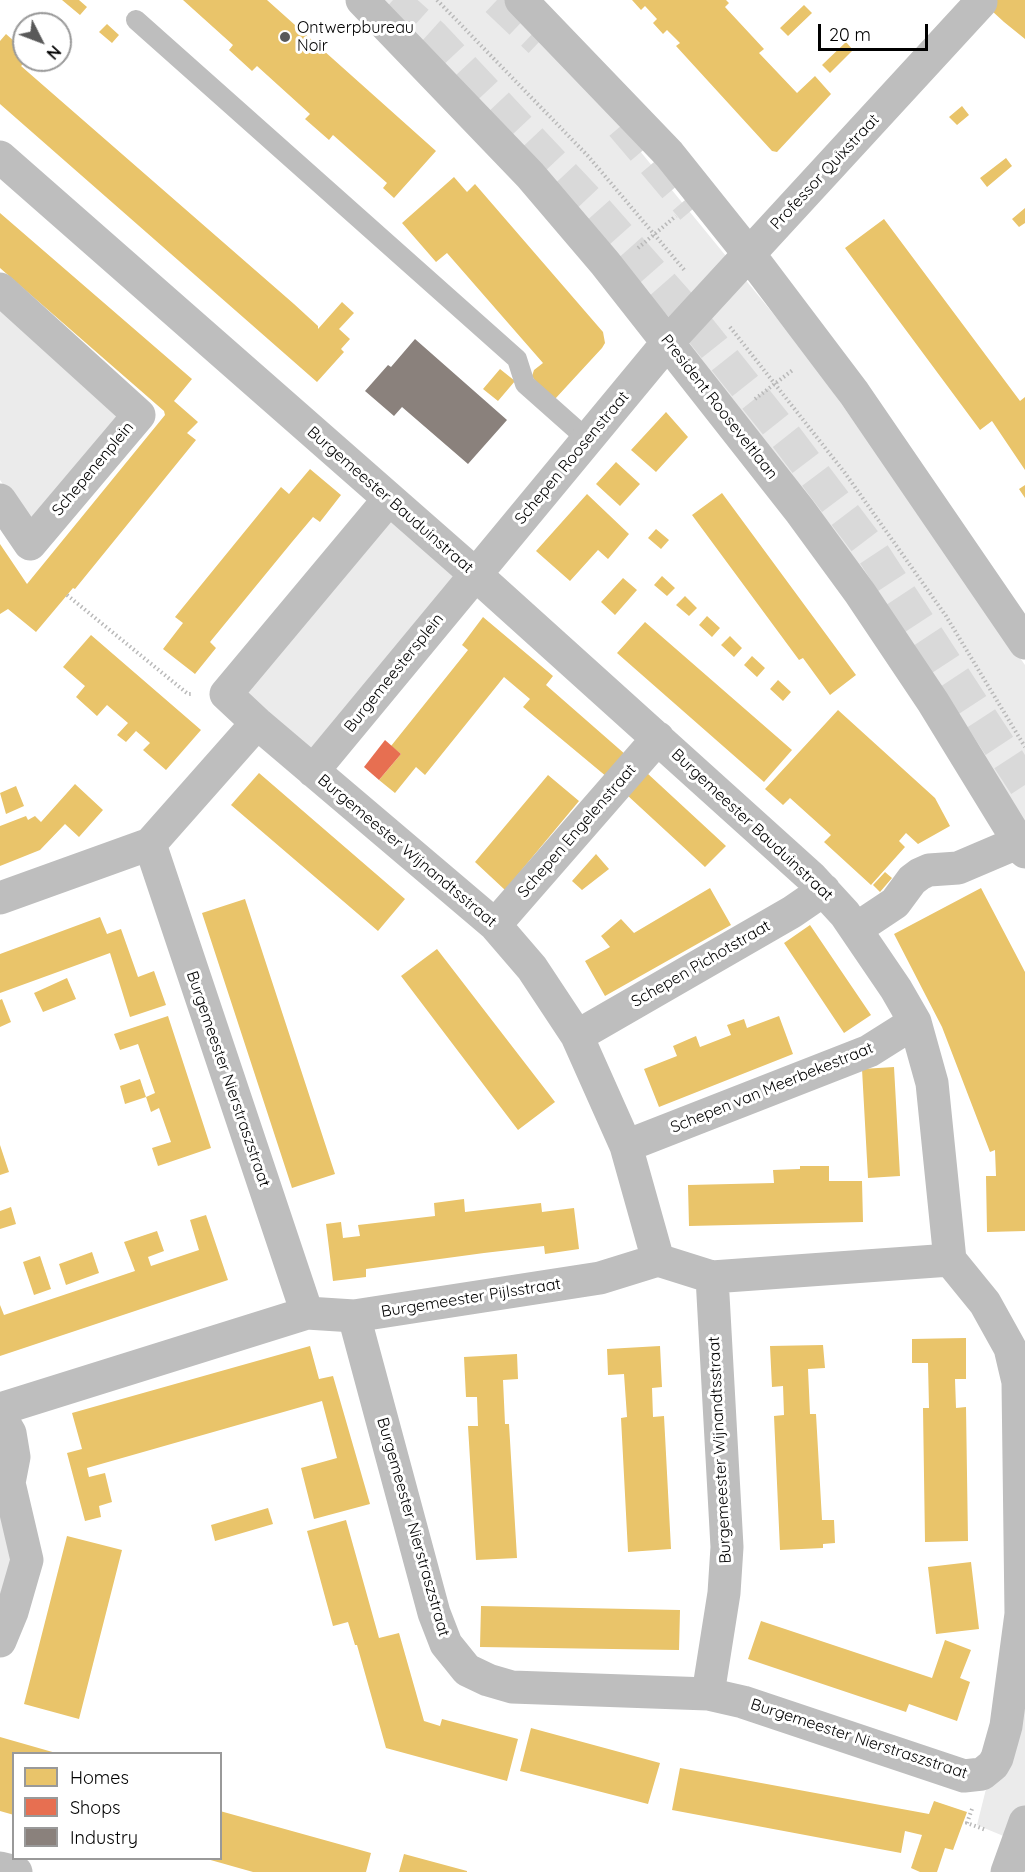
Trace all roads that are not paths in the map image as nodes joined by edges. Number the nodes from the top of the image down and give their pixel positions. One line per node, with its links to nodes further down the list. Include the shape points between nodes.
1 (362, 0): 8 (street, President Rooseveltlaan, via 530,175)
2 (521, 0): 6 (street, via 669,154)
3 (981, 2): 6 (street, Professor Quixstraat)
4 (136, 20): 9 (lane, via 517,359 525,384)
5 (0, 157): 10 (street, Burgemeester Bauduinstraat)
6 (749, 254): 8 (street, Professor Quixstraat); 13 (street, via 854,393)
7 (0, 289): 11 (street, Schepenenplein, via 139,415 30,544)
8 (668, 342): 9 (street, Schepen Roosenstraat); 18 (street, President Rooseveltlaan, via 860,592)
9 (587, 439): 12 (street, Schepen Roosenstraat)
10 (389, 499): 12 (street, Burgemeester Bauduinstraat); 14 (street, Burgemeester Wijnandtsstraat, via 226,694)
11 (0, 500)
12 (475, 574): 15 (street, Burgemeester Bauduinstraat); 16 (street, Burgemeestersplein)
13 (1025, 643)
14 (257, 723): 16 (street, Burgemeester Wijnandtsstraat); 17 (street)
15 (658, 738): 19 (street, Burgemeester Bauduinstraat); 21 (street, Schepen Engelenstraat)
16 (313, 771): 21 (street, Burgemeester Wijnandtsstraat)
17 (150, 844): 20 (street); 29 (street, Burgemeester Nierstraszstraat)
18 (1022, 847): 22 (street, via 958,868 920,874 895,903)
19 (824, 890): 22 (street, Burgemeester Bauduinstraat); 24 (street, Schepen Pichotstraat)
20 (0, 898)
21 (495, 925): 24 (street, Burgemeester Wijnandtsstraat, via 532,968)
22 (856, 929): 23 (street, Burgemeester Bauduinstraat)
23 (915, 1022): 25 (street, Schepen van Meerbekestraat, via 869,1051); 27 (street, Burgemeester Bauduinstraat, via 936,1109)
24 (577, 1036): 25 (street, Burgemeester Wijnandtsstraat)
25 (626, 1146): 26 (street, Burgemeester Wijnandtsstraat)
26 (658, 1260): 28 (street); 30 (street, Burgemeester Pijlsstraat, via 600,1278)
27 (950, 1260): 28 (street); 35 (street, Burgemeester Nierstraszstraat, via 985,1303 1010,1348 1019,1391 1021,1614 997,1758 982,1774 964,1776)
28 (712, 1277): 35 (street, Burgemeester Wijnandtsstraat, via 727,1547)
29 (307, 1313): 30 (street, Burgemeester Pijlsstraat); 31 (street, Burgemeester Pijlsstraat)
30 (354, 1316): 35 (street, Burgemeester Nierstraszstraat, via 434,1612 446,1644 467,1670 512,1686)
31 (0, 1409)
32 (0, 1416): 33 (street, via 10,1433 14,1457)
33 (4, 1488): 34 (street, via 27,1560)
34 (0, 1641)
35 (708, 1694)
36 (0, 1868): 37 (street)
37 (16, 1872)

